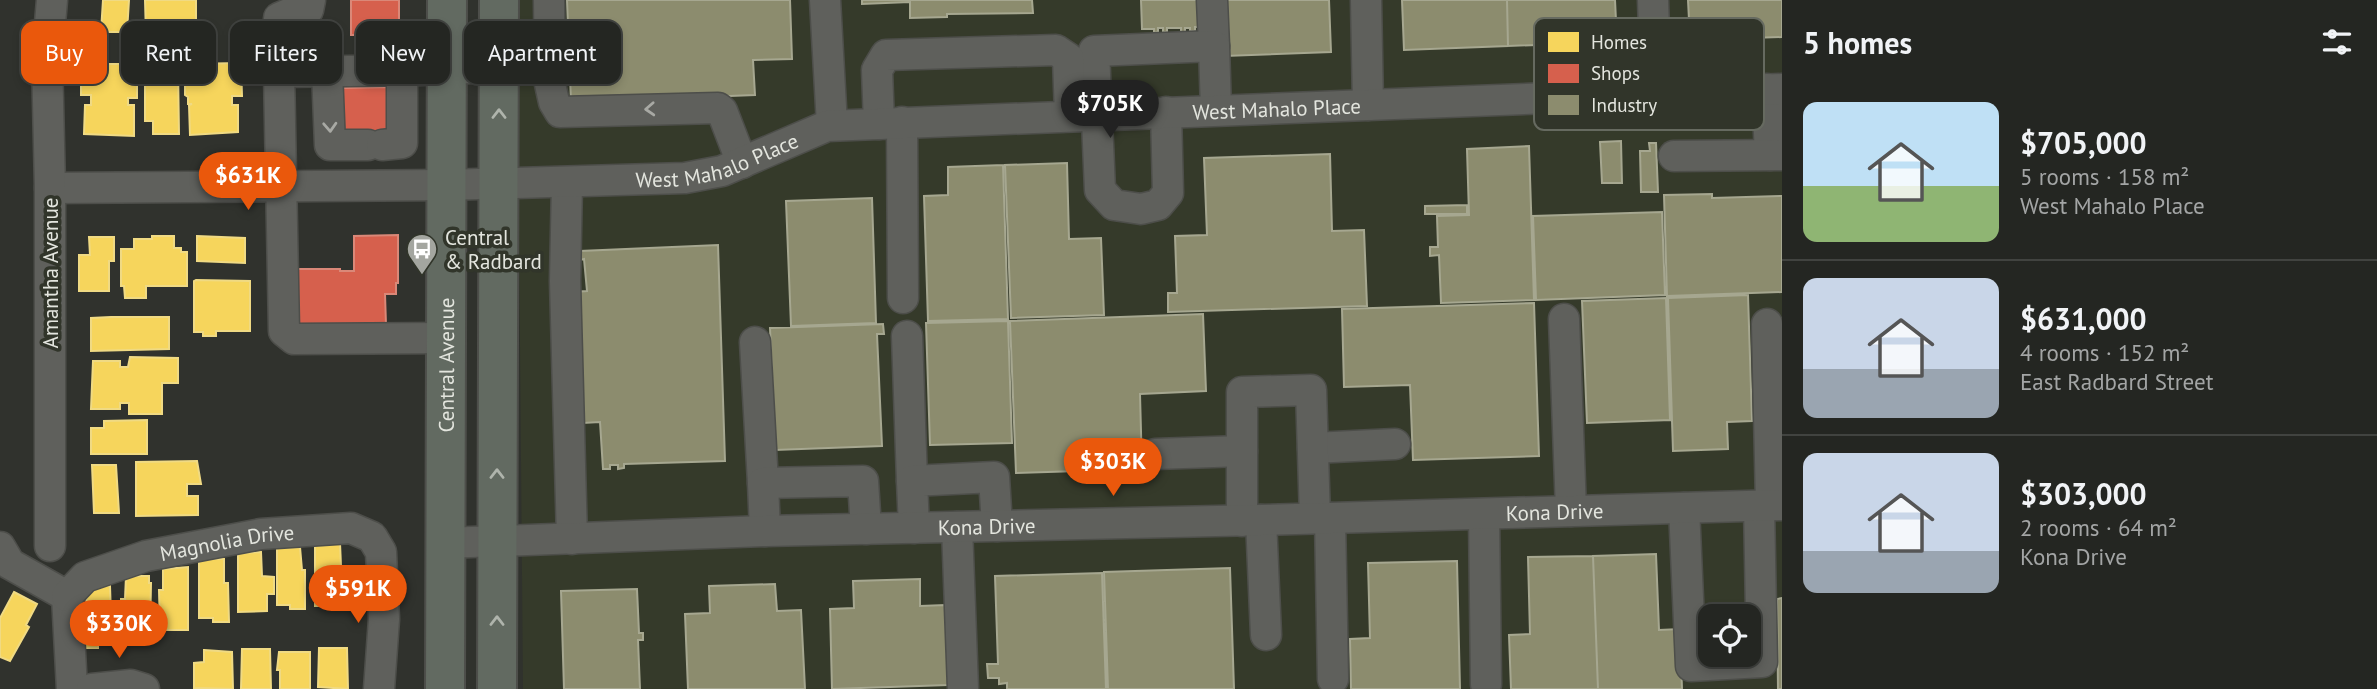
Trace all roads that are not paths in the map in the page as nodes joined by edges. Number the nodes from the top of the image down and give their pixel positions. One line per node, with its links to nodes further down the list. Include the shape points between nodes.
1 (52, 0): 37 (street, Amantha Avenue, via 47,58)
2 (310, 0): 11 (street, via 308,10)
3 (447, 0): 12 (main road, Central Avenue)
4 (499, 0): 13 (main road)
5 (549, 0): 14 (street)
6 (825, 0): 29 (street)
7 (1212, 0): 15 (street)
8 (1366, 0): 24 (street)
9 (1653, 0): 10 (street)
10 (1654, 18)
11 (279, 21)
12 (447, 21)
13 (499, 21)
14 (550, 21)
15 (1214, 46): 25 (street); 27 (street, via 1094,51)
16 (279, 84): 36 (street)
17 (328, 84): 18 (street, one-way to 18, via 330,145 402,143)
18 (402, 84)
19 (447, 84): 35 (main road, Central Avenue)
20 (499, 84): 33 (main road, one-way to 20)
21 (552, 84): 32 (street, one-way to 21, via 718,108 560,112)
22 (1774, 89): 30 (street)
23 (1534, 99): 24 (street, West Mahalo Place)
24 (1368, 105): 25 (street, West Mahalo Place)
25 (1216, 110): 26 (street, West Mahalo Place)
26 (1166, 112): 27 (street, West Mahalo Place); 27 (street, via 1168,193 1158,205 1141,209 1114,205 1100,190)
27 (1083, 116): 28 (street, West Mahalo Place); 28 (street, via 1068,58 1056,50 886,55 877,70)
28 (891, 123): 29 (street, West Mahalo Place); 38 (street)
29 (832, 125): 32 (street, West Mahalo Place)
30 (1776, 155): 31 (street)
31 (1674, 156)
32 (742, 163): 34 (street, West Mahalo Place, via 685,178)
33 (499, 183): 34 (street, West Mahalo Place); 35 (street, West Mahalo Place); 62 (main road, one-way to 33)
34 (567, 183): 61 (street)
35 (445, 185): 36 (street, West Mahalo Place); 42 (main road, Central Avenue)
36 (282, 186): 37 (street, West Mahalo Place); 42 (street, via 287,336 294,340)
37 (50, 188): 64 (street, Amantha Avenue)
38 (903, 298)
39 (1564, 319): 52 (street)
40 (1767, 324): 50 (street)
41 (907, 336): 48 (street)
42 (445, 338): 63 (main road, Central Avenue)
43 (755, 342): 49 (street)
44 (1395, 444): 45 (street)
45 (1313, 449): 46 (street, via 1311,390 1242,392); 54 (street)
46 (1242, 451): 47 (street); 55 (street)
47 (1155, 454)
48 (912, 481): 56 (street, via 994,477); 58 (street)
49 (763, 483): 59 (street, via 863,481); 60 (street)
50 (1771, 505): 51 (street, Kona Drive); 51 (street, via 1762,662 1691,666)
51 (1684, 508): 52 (street, Kona Drive)
52 (1571, 511): 53 (street, Kona Drive)
53 (1484, 514): 54 (street, Kona Drive); 69 (street)
54 (1322, 518): 55 (street, Kona Drive); 68 (street)
55 (1252, 520): 56 (street, Kona Drive); 67 (street)
56 (997, 526): 57 (street, Kona Drive)
57 (957, 527): 58 (street, Kona Drive); 76 (street)
58 (914, 528): 59 (street, Kona Drive)
59 (866, 529): 60 (street, Kona Drive)
60 (765, 531): 61 (street, Kona Drive)
61 (572, 539): 62 (street, Kona Drive)
62 (496, 542): 63 (street, Kona Drive); 75 (main road, one-way to 62)
63 (445, 543): 74 (main road, Central Avenue)
64 (50, 546)
65 (0, 547): 66 (street, via 10,564)
66 (67, 596): 70 (street); 73 (street, Magnolia Drive, via 85,577 146,556 261,534 351,528 372,537 381,552 384,619)
67 (1266, 635)
68 (1333, 679)
69 (1486, 684)
70 (72, 689)
71 (92, 689): 72 (street, via 131,685)
72 (144, 689)
73 (379, 689)
74 (445, 689)
75 (497, 689)
76 (963, 689)

